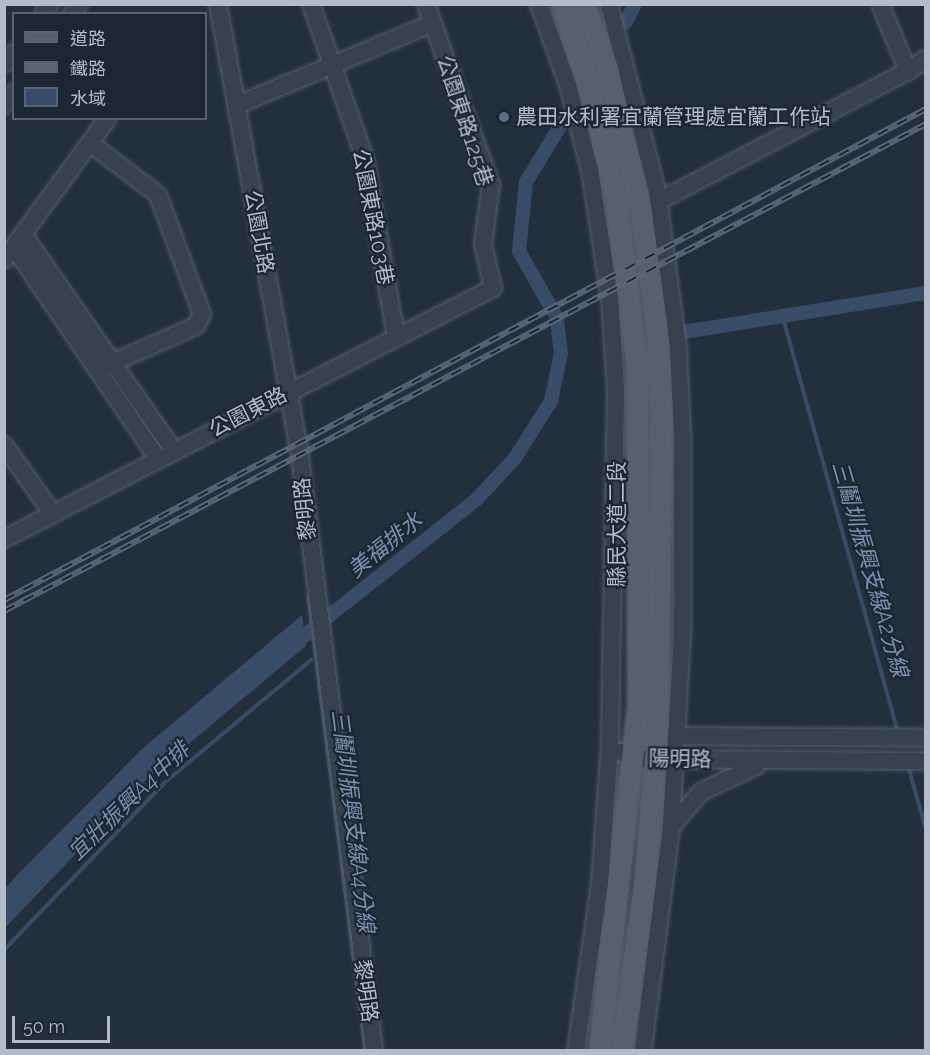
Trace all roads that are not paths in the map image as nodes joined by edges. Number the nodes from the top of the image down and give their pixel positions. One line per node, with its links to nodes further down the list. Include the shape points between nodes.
1 (218, 4): 15 (street, 公園北路)
2 (311, 4): 12 (street, 公園東路103巷)
3 (426, 4): 9 (street, 公園東路125巷)
4 (539, 4): 10 (street, 縣民大道二段)
5 (562, 4): 14 (main road, 縣民大道二段)
6 (584, 4): 32 (main road, via 624,131 657,332)
7 (609, 4): 18 (street, via 639,106)
8 (880, 4): 13 (street)
9 (433, 23): 12 (street); 20 (street, 公園東路125巷, via 491,185 483,244)
10 (554, 44): 14 (street); 34 (street, 縣民大道二段, via 590,170 610,297 617,445)
11 (926, 59): 13 (street)
12 (332, 65): 15 (street); 21 (street, 公園東路103巷, via 365,159)
13 (908, 71): 18 (street)
14 (585, 75): 31 (main road, 縣民大道二段, via 616,200 637,363 641,494)
15 (237, 105): 24 (street, 公園北路)
16 (107, 120): 17 (street)
17 (90, 143): 19 (street); 22 (street, via 158,195 202,314 196,326)
18 (659, 201): 32 (street, via 678,348 682,435)
19 (14, 247): 22 (street); 23 (street)
20 (493, 288): 21 (street, 公園東路)
21 (396, 336): 24 (street, 公園東路)
22 (115, 360): 23 (street); 26 (street)
23 (100, 368): 27 (street)
24 (288, 391): 26 (street, 公園東路); 28 (street, 公園北路)
25 (4, 445): 29 (street)
26 (174, 450): 27 (street, 公園東路)
27 (158, 459): 29 (street, 公園東路)
28 (300, 460): 40 (street, 黎明路)
29 (52, 514): 30 (street, 公園東路)
30 (4, 539)
31 (635, 735): 32 (street, 陽明路); 34 (street, 陽明路); 35 (main road, 縣民大道二段)
32 (667, 736): 33 (street, 陽明路); 36 (main road)
33 (926, 738)
34 (610, 745): 35 (street, 陽明路); 41 (street, 縣民大道二段, via 600,884)
35 (633, 759): 36 (street, 陽明路); 42 (main road, 縣民大道二段)
36 (665, 759): 38 (street, 陽明路); 39 (street); 43 (main road)
37 (926, 761): 38 (street, 陽明路)
38 (790, 763): 39 (street, via 766,764 721,779 692,800)
39 (671, 827): 44 (street)
40 (374, 1050)
41 (576, 1050)
42 (599, 1050)
43 (621, 1050)
44 (643, 1050)

